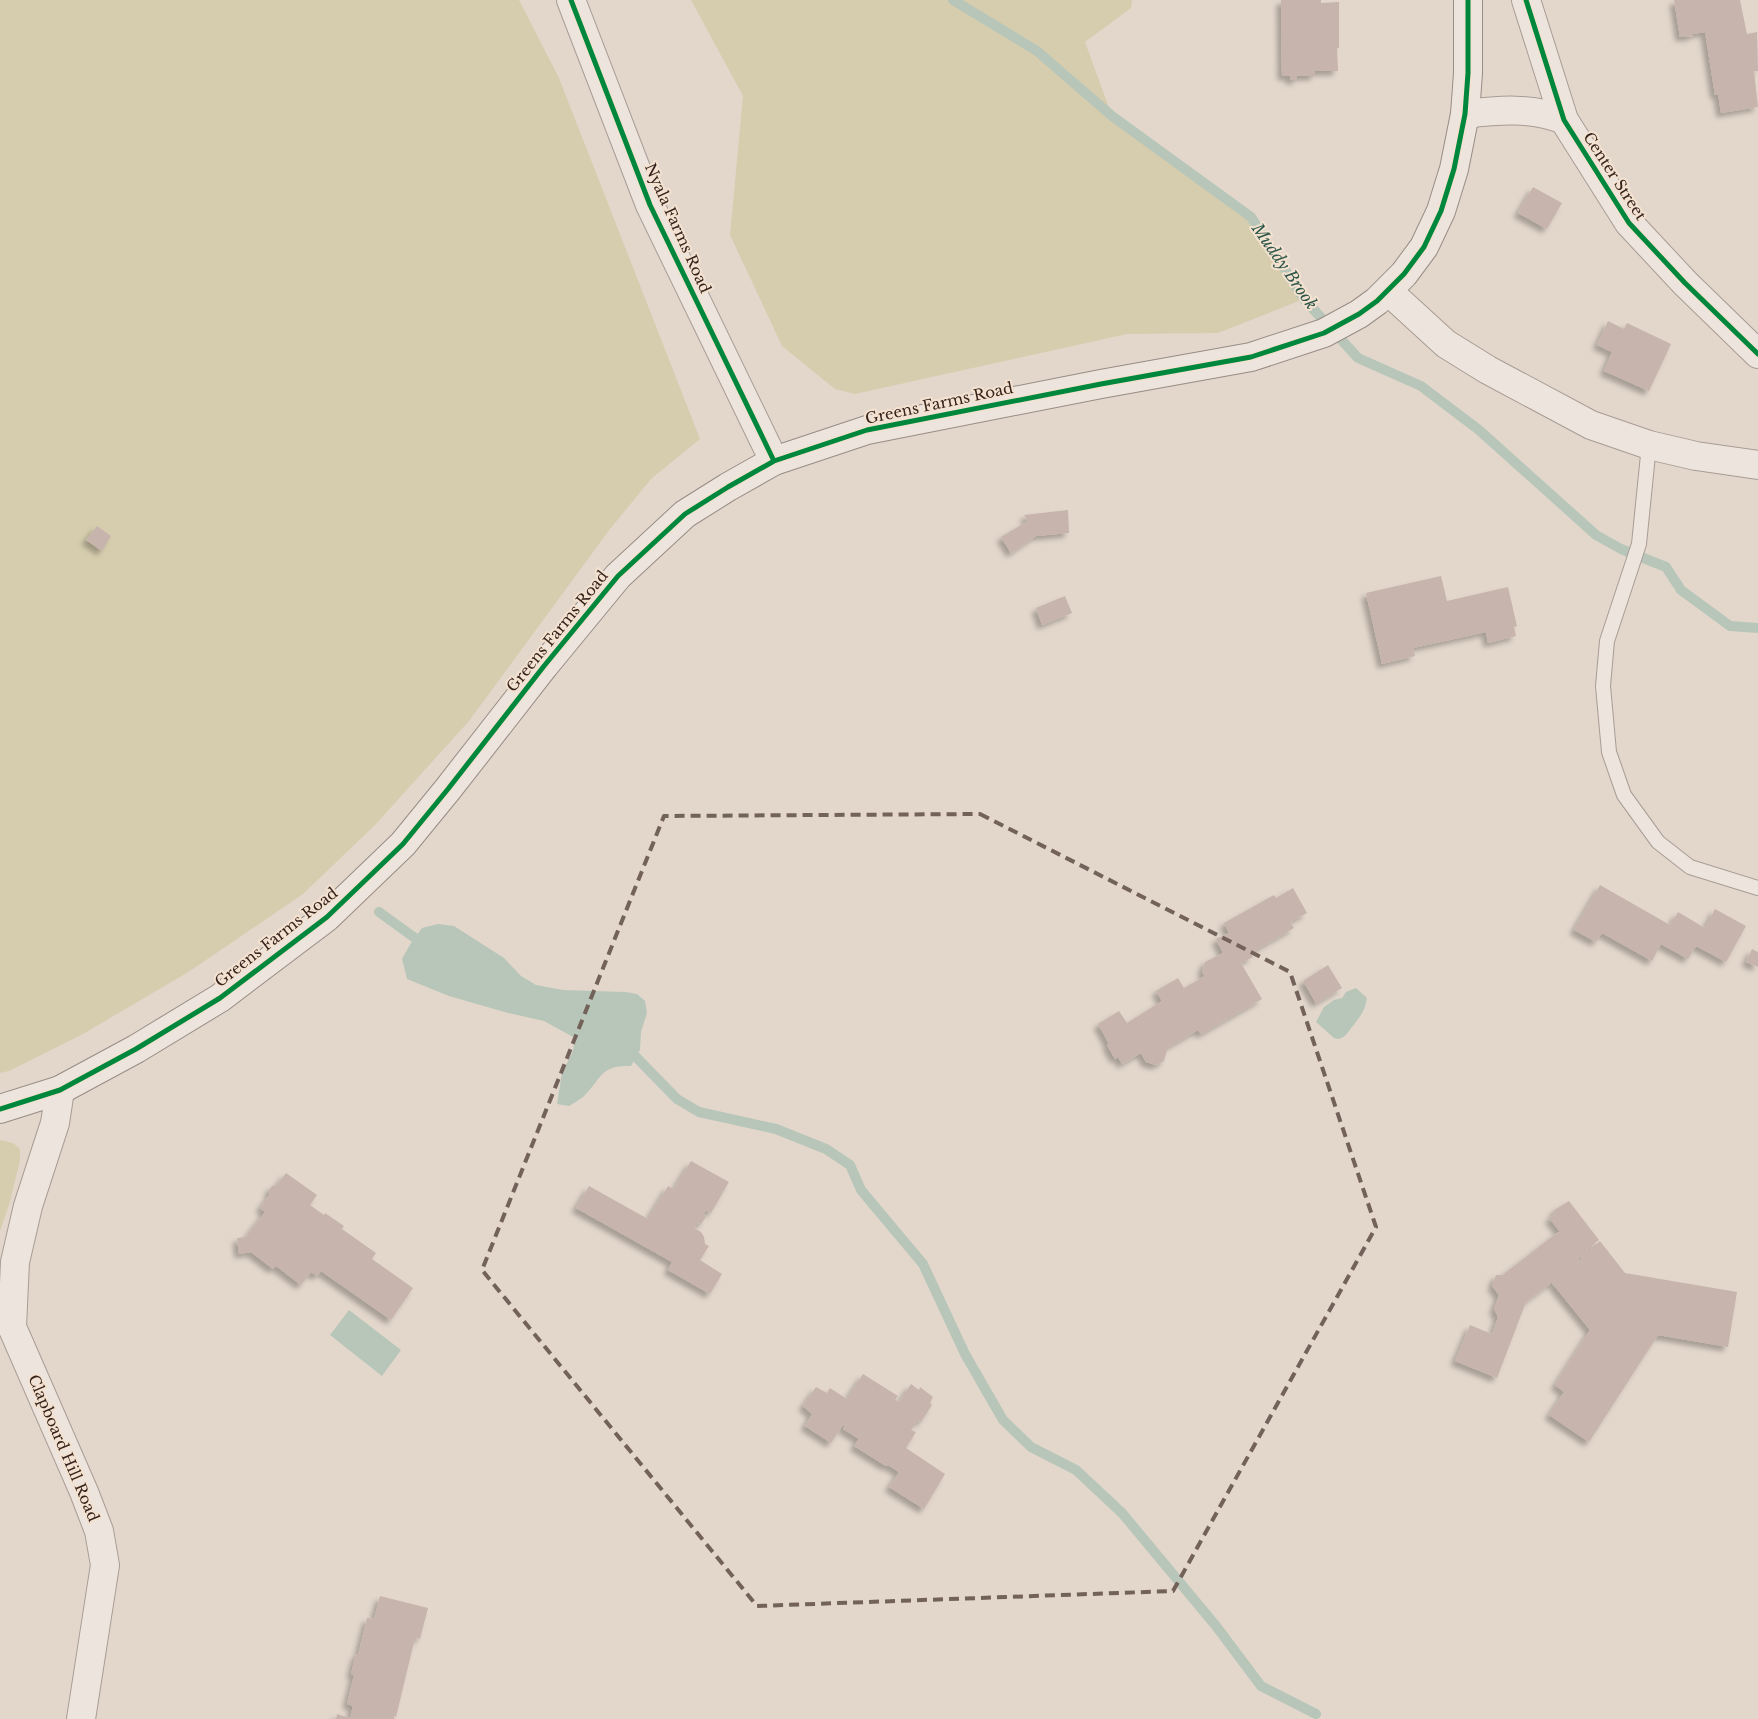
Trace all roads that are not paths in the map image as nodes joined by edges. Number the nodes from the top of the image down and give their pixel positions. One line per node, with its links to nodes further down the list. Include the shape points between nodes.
1 (571, 0): 9 (street, Nyala Farms Road, via 650,205)
2 (1468, 0): 4 (street, Greens Farms Road)
3 (1526, 0): 5 (street, Center Street)
4 (1465, 114): 5 (street, via 1532,111); 6 (street, Greens Farms Road, via 1454,170 1441,211 1424,247)
5 (1564, 120): 7 (street, Center Street, via 1629,223)
6 (1388, 291): 8 (street, via 1446,344 1488,370 1592,426); 9 (street, Greens Farms Road, via 1359,314 1324,333 1251,357 867,430)
7 (1758, 354)
8 (1649, 445): 10 (street); 11 (lane, via 1639,544 1608,641 1603,686 1610,752 1624,795 1658,842 1690,867)
9 (774, 461): 12 (street, Greens Farms Road, via 685,514 618,576 403,844 328,917 220,998)
10 (1758, 465)
11 (1758, 888)
12 (60, 1090): 13 (street, Greens Farms Road); 14 (street, Clapboard Hill Road, via 55,1123 28,1206)
13 (0, 1109)
14 (6, 1320): 15 (street, Clapboard Hill Road, via 100,1531 105,1565)
15 (81, 1719)

